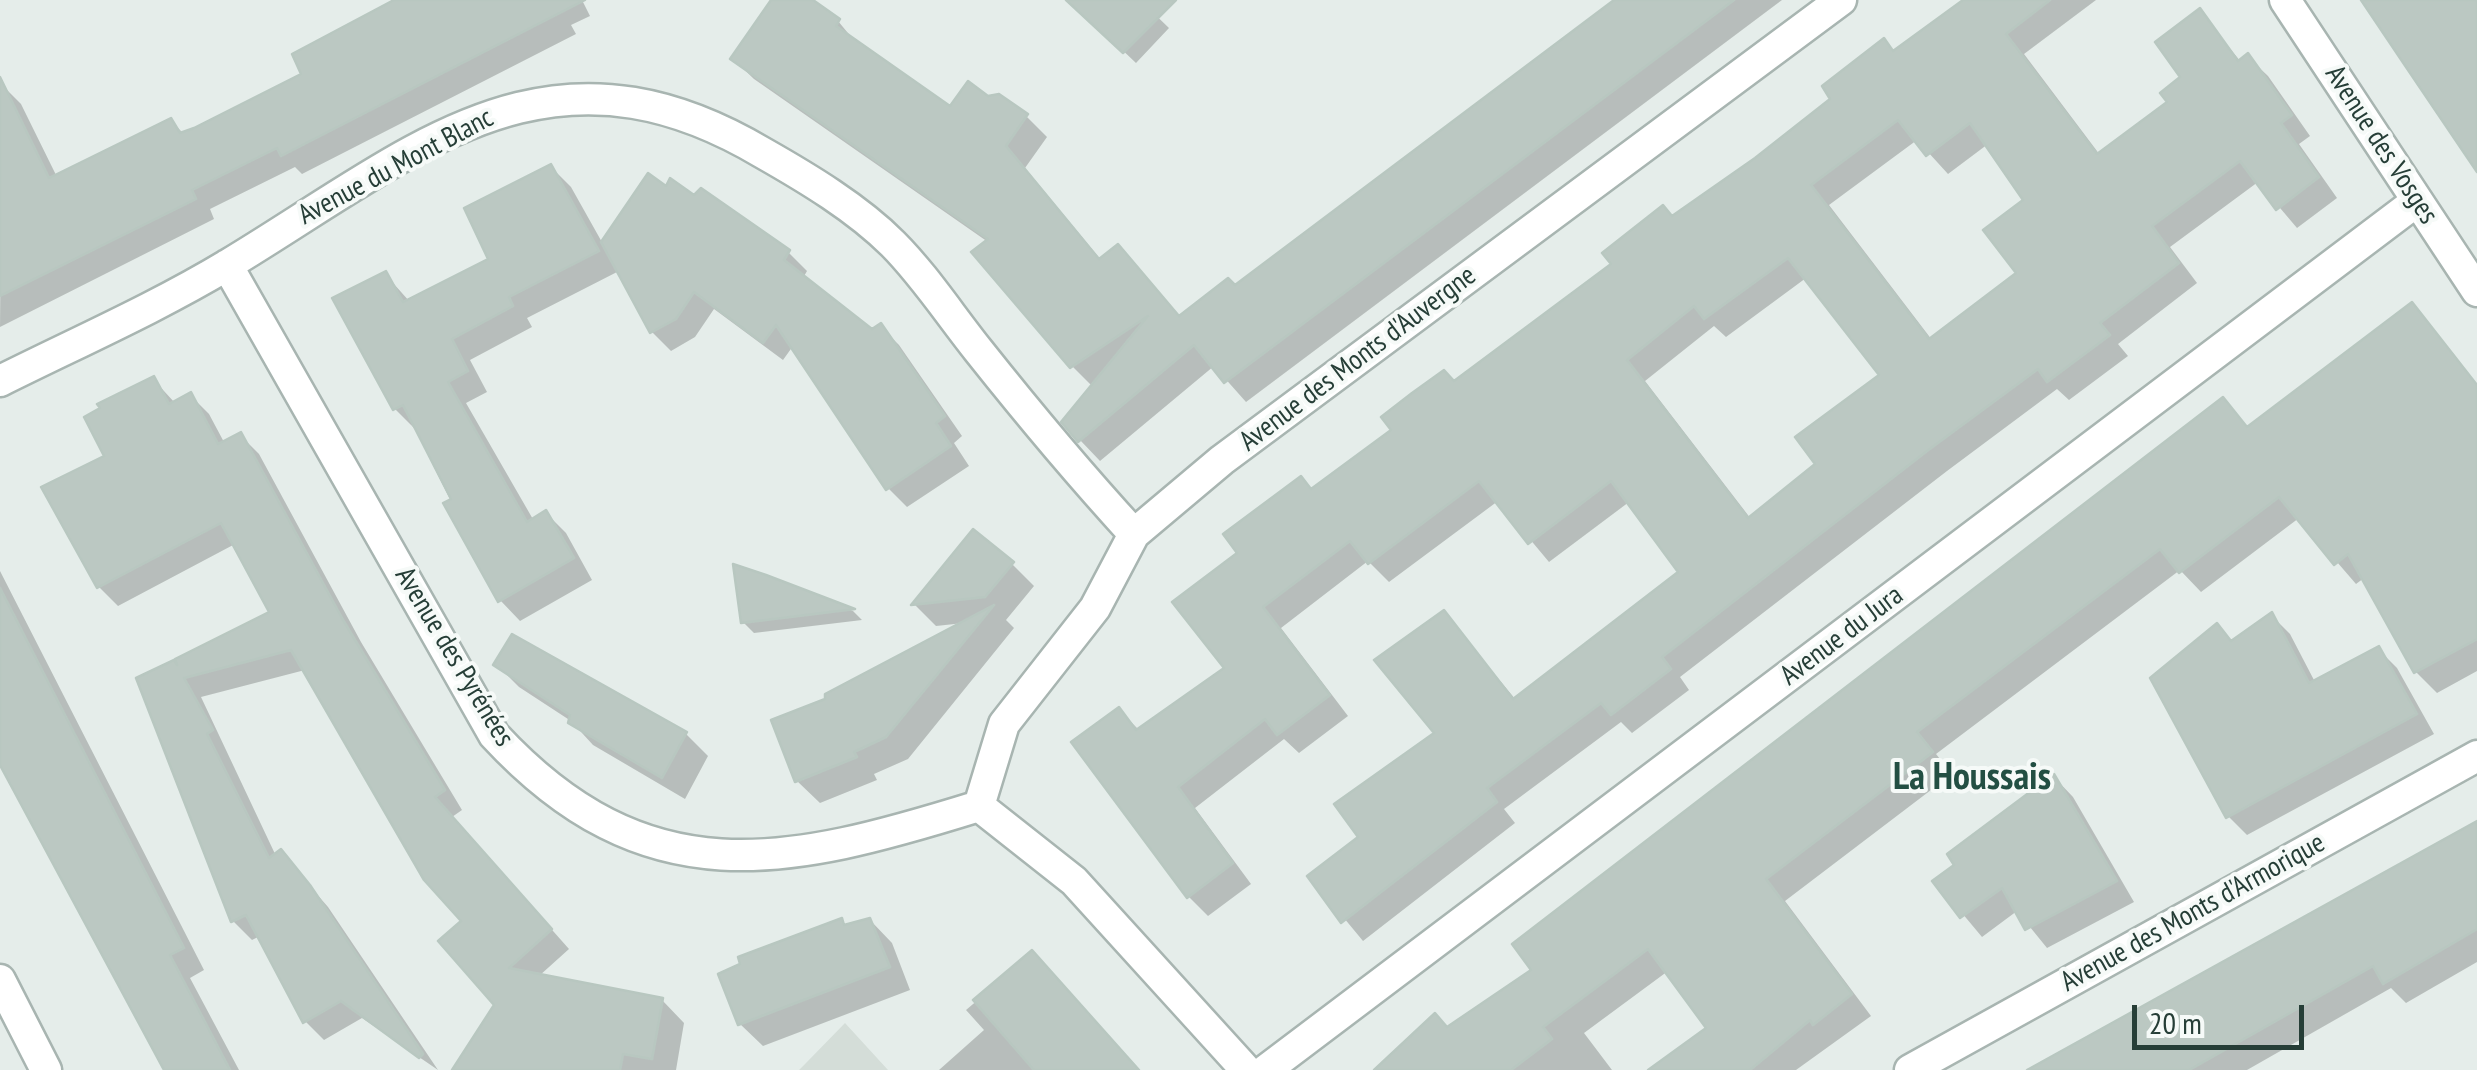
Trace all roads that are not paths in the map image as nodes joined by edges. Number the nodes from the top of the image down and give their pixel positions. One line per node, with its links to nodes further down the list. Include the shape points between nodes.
1 (1841, 0): 7 (street, Avenue des Monts d'Auvergne, via 1222,460)
2 (2285, 0): 3 (street, Avenue des Vosges)
3 (2418, 201): 5 (street, Avenue des Vosges); 13 (street, Avenue du Jura)
4 (227, 266): 6 (street, Avenue du Mont Blanc); 7 (street, Avenue du Mont Blanc, via 306,213 474,120 560,98 614,96 666,106 716,124 789,168 894,245 1062,456); 9 (street, Avenue des Pyrénées, via 494,735 534,778 580,812 622,835 730,857 871,840)
5 (2477, 291)
6 (0, 381)
7 (1134, 534): 9 (street, Avenue des Monts d'Auvergne, via 1095,608 1004,724)
8 (2477, 756): 14 (street, Avenue des Monts d'Armorique)
9 (979, 806): 12 (street, via 1074,881)
10 (0, 980): 11 (street)
11 (46, 1070)
12 (1246, 1070)
13 (1266, 1070)
14 (1910, 1070)

